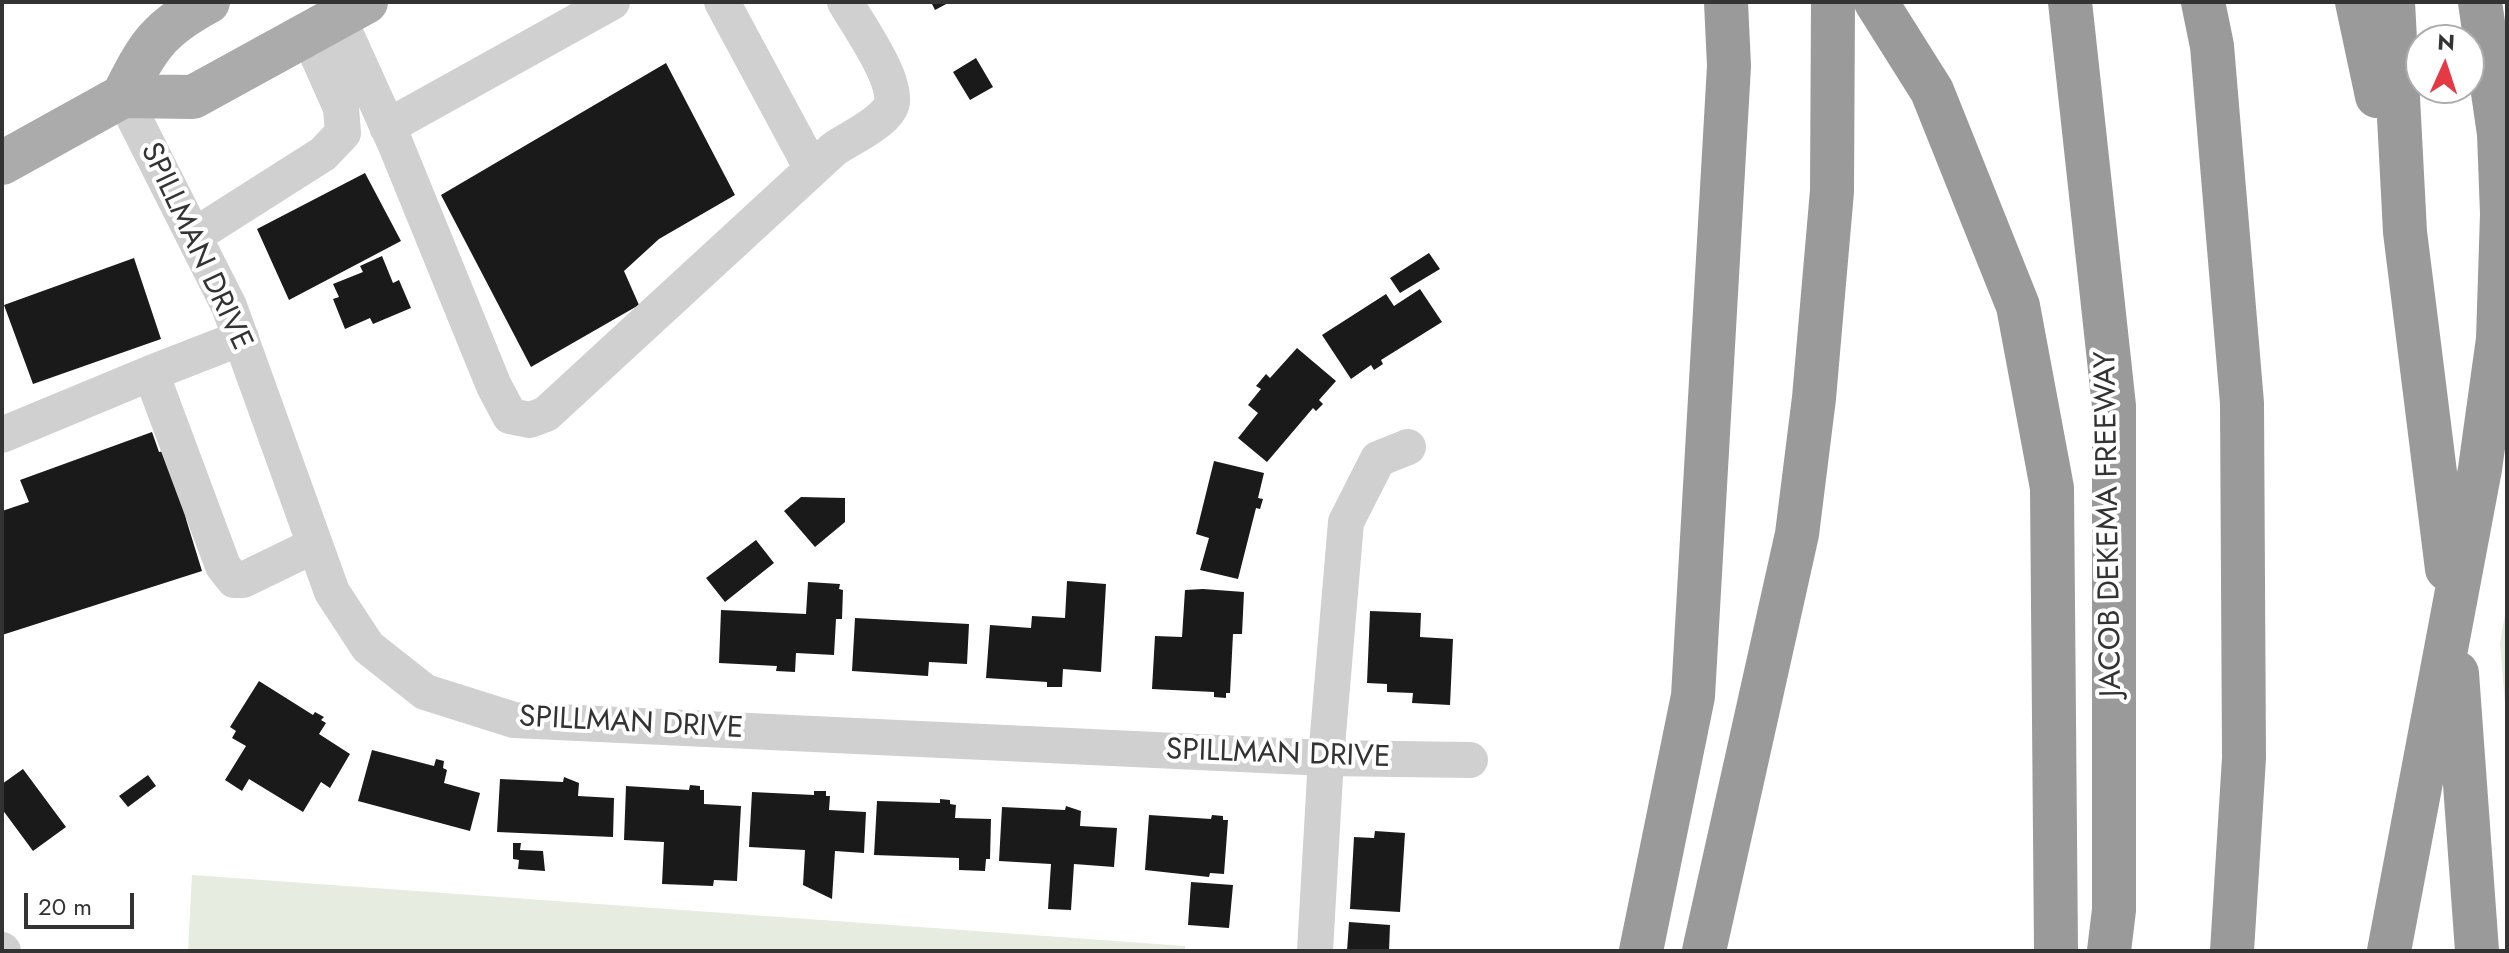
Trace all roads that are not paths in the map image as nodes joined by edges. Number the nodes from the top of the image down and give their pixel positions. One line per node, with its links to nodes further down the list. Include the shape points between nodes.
1 (208, 2): 14 (main road, via 174,20 157,37)
2 (612, 2): 15 (street)
3 (722, 2): 17 (street)
4 (845, 2): 17 (street, via 892,84 892,105)
5 (1726, 2): 28 (highway, via 1729,66 1693,696)
6 (1833, 2): 29 (highway, via 1832,191 1797,534)
7 (1876, 2): 30 (highway, via 1932,91 2018,306 2050,473)
8 (2070, 2): 31 (highway, JACOB DEKEMA FREEWAY, via 2114,406 2114,910)
9 (2203, 2): 32 (highway, via 2212,46 2242,403 2244,758)
10 (2357, 2): 18 (highway)
11 (2393, 2): 18 (highway)
12 (2480, 2): 33 (highway, via 2499,134 2498,339 2480,469)
13 (338, 18): 14 (main road, via 193,97); 15 (street); 19 (street, via 343,133 323,154)
14 (123, 96): 16 (main road); 19 (street, SPILLMAN DRIVE)
15 (387, 127): 17 (street, via 494,386 510,416 530,420 546,414)
16 (3, 159)
17 (812, 169)
18 (2405, 232): 34 (highway, via 2443,524)
19 (194, 236): 20 (street, SPILLMAN DRIVE)
20 (241, 338): 21 (street); 24 (street, SPILLMAN DRIVE)
21 (151, 373): 22 (street); 24 (street, via 223,566 234,580)
22 (2, 435)
23 (1408, 447): 25 (street, via 1378,459 1346,522)
24 (315, 545): 25 (street, SPILLMAN DRIVE, via 332,592 368,647 425,692 514,720)
25 (1326, 758): 26 (street, SPILLMAN DRIVE); 27 (street)
26 (1470, 760)
27 (1315, 951)
28 (1641, 951)
29 (1704, 951)
30 (2056, 951)
31 (2109, 951)
32 (2232, 951)
33 (2389, 951)
34 (2477, 951)

